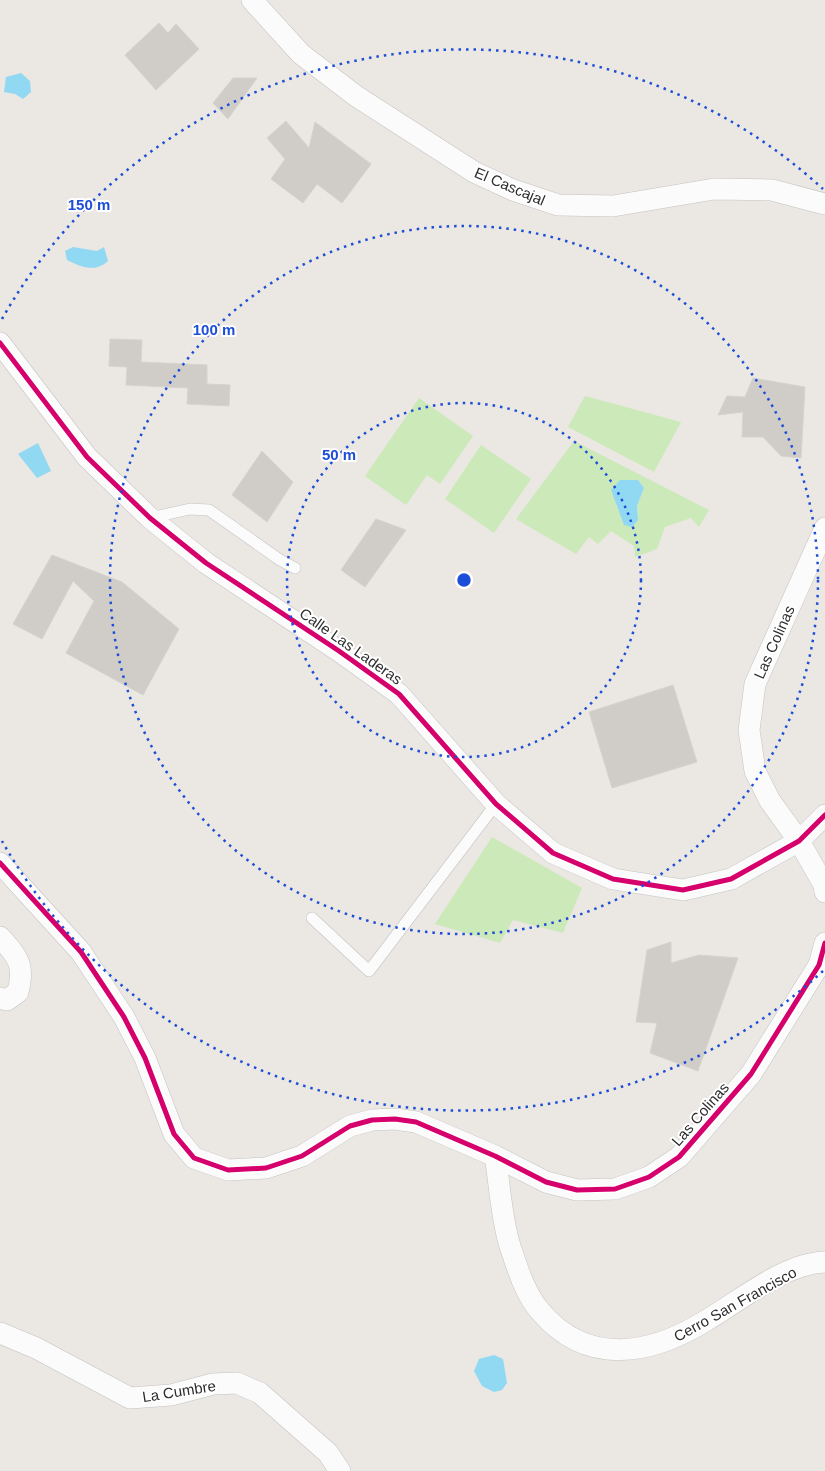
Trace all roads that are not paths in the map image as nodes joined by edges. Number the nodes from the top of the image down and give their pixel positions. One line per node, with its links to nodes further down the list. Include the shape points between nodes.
1 (252, 0): 2 (street, El Cascajal, via 301,54 356,96 474,172 513,190 558,205 613,206 714,189 772,190)
2 (825, 204)
3 (0, 343): 4 (street, Calle Las Laderas, via 87,457)
4 (150, 518): 6 (lane, via 190,509 209,510); 7 (street, Calle Las Laderas, via 206,563 399,694)
5 (825, 528): 9 (street, Las Colinas, via 755,684 749,730 755,771 770,801)
6 (295, 568)
7 (496, 804): 9 (street, Calle Las Laderas, via 553,852 613,879 683,890 732,879); 12 (lane, via 369,971)
8 (825, 815): 9 (street, Calle Las Laderas)
9 (799, 841): 11 (street, Las Colinas)
10 (0, 863): 16 (street, via 81,952 103,985 145,1058 174,1134 194,1158 228,1170 266,1168 302,1156 350,1126 394,1119 416,1122)
11 (825, 892)
12 (312, 918)
13 (0, 937): 15 (street, via 16,954 23,974 18,992 7,1000)
14 (825, 943): 16 (street, Las Colinas, via 819,965 751,1074 679,1157 649,1177 616,1189 577,1190 546,1182)
15 (0, 998)
16 (495, 1156): 17 (street, Cerro San Francisco, via 509,1244 524,1283 539,1310 568,1337 596,1348 630,1350 671,1340 791,1269)
17 (825, 1262)
18 (0, 1334): 19 (street, La Cumbre, via 36,1348 130,1398 237,1383 260,1393 328,1453)
19 (340, 1471)

